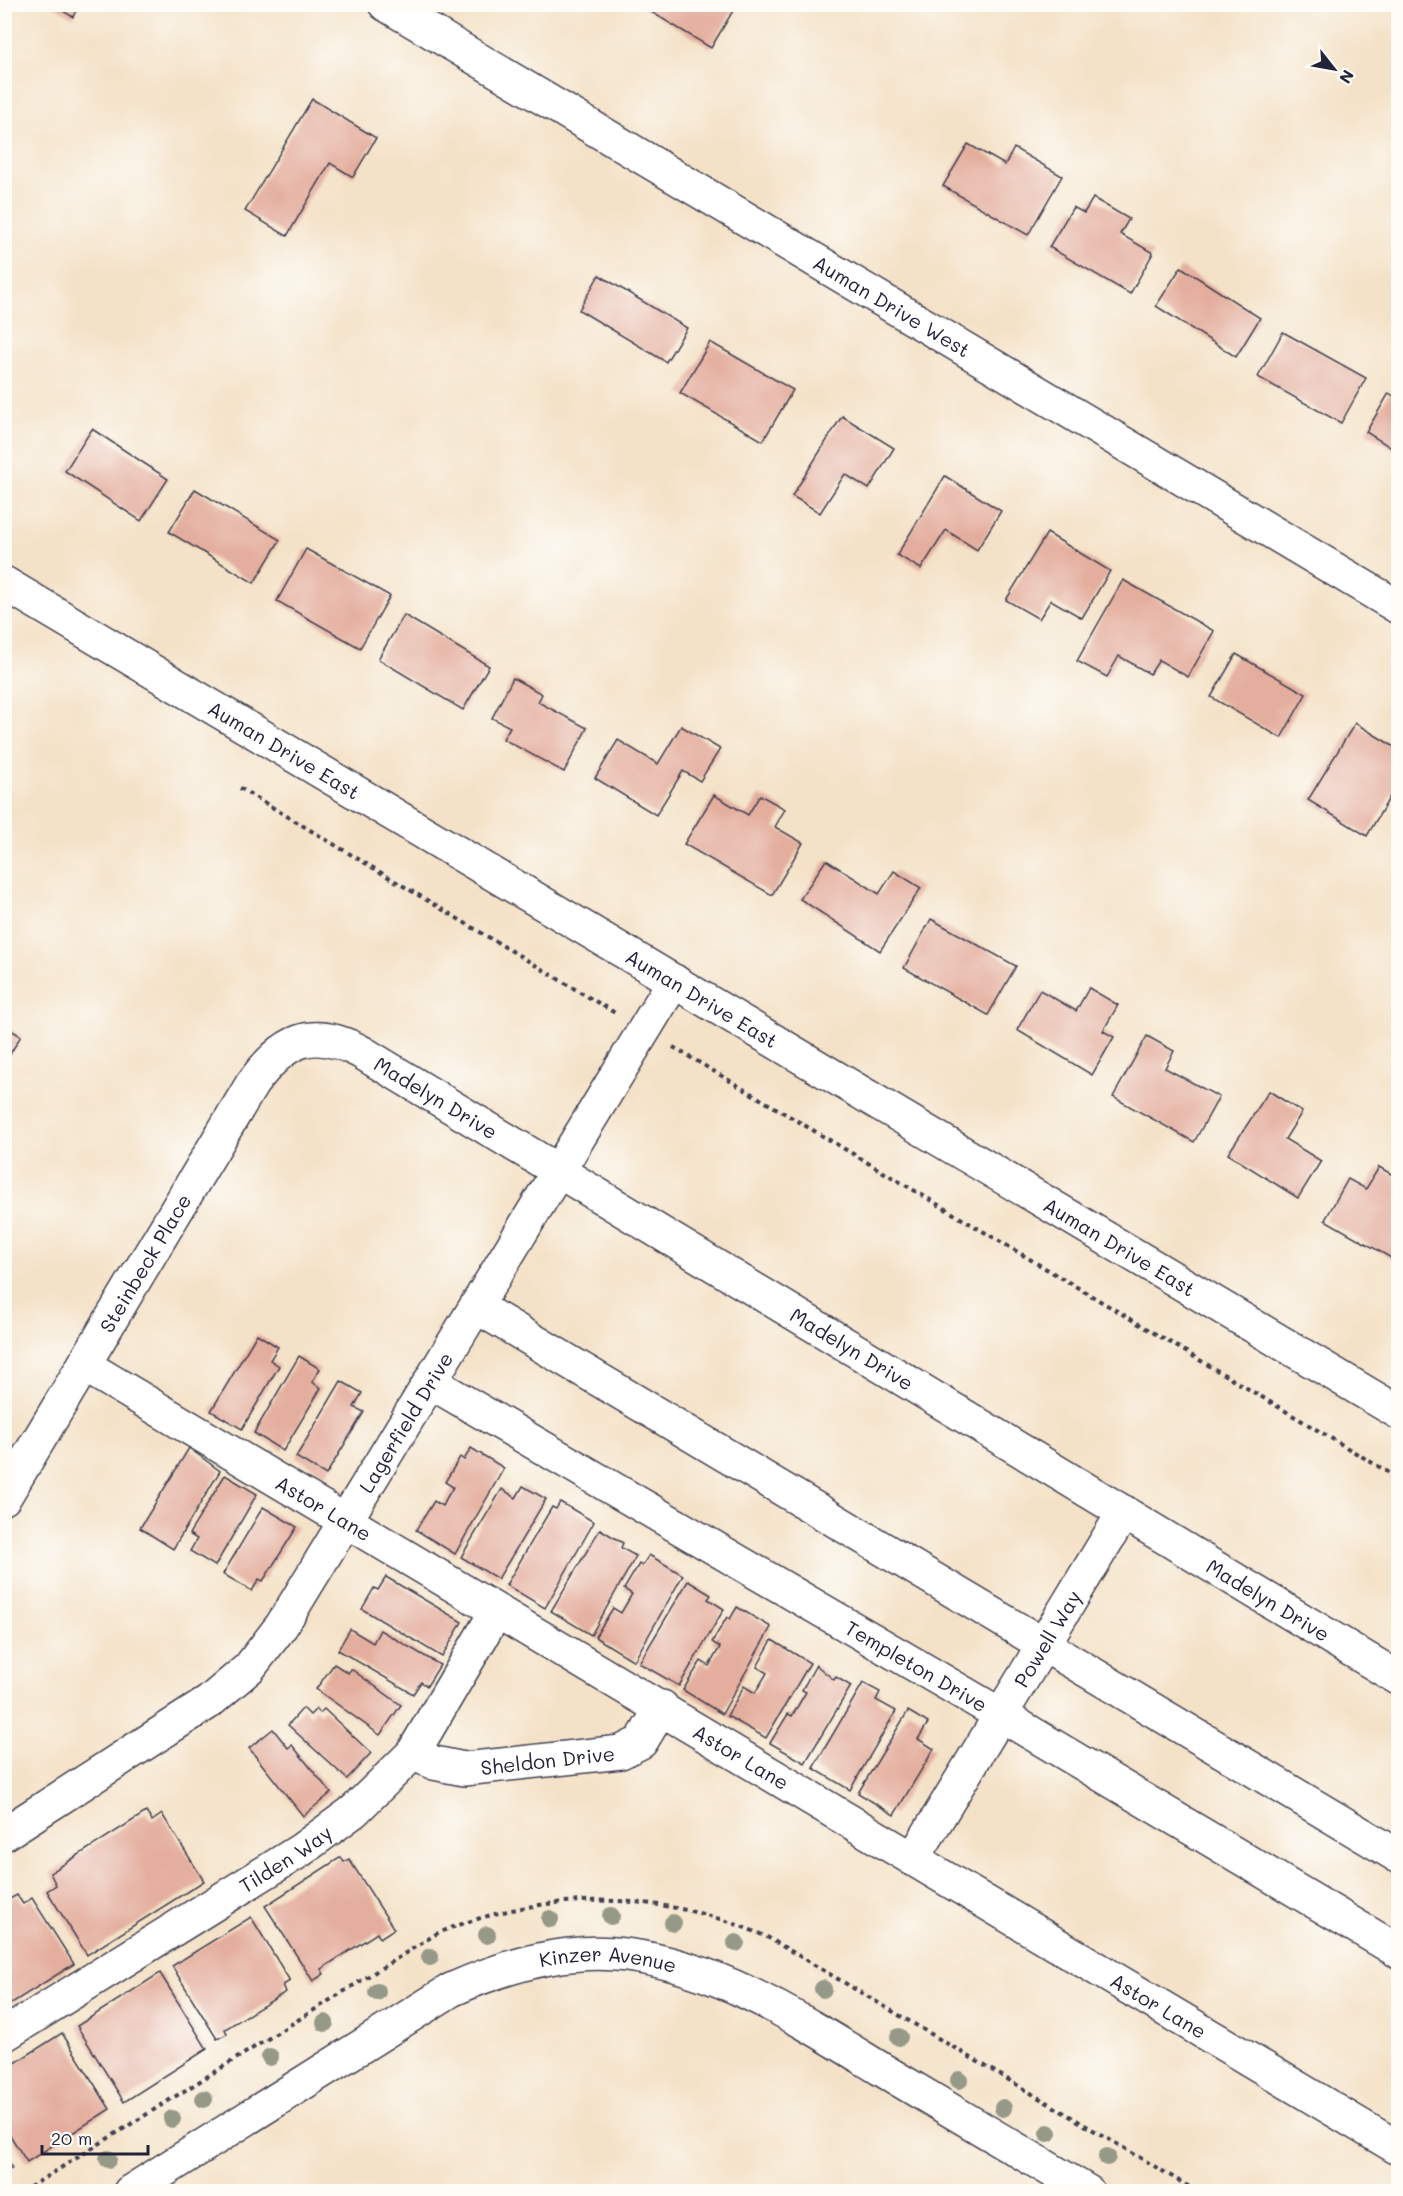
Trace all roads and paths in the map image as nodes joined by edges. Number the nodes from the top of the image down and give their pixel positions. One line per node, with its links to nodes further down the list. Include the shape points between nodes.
1 (385, 4): 3 (street, Auman Drive West)
2 (4, 583): 5 (street, Auman Drive East)
3 (1398, 607)
4 (240, 788): 6 (path)
5 (674, 981): 6 (street, Lagerfield Drive); 12 (street, Auman Drive East)
6 (644, 1031): 8 (street, Lagerfield Drive); 13 (path)
7 (300, 1040): 8 (street, Madelyn Drive, via 329,1038 346,1044); 10 (street, Steinbeck Place, via 271,1059 252,1084)
8 (558, 1169): 9 (street, Lagerfield Drive); 15 (street, Madelyn Drive)
9 (477, 1307): 11 (street, Lagerfield Drive); 18 (street)
10 (84, 1365): 14 (street, Steinbeck Place); 16 (street, Astor Lane)
11 (432, 1383): 16 (street, Lagerfield Drive); 21 (street, Templeton Drive)
12 (1398, 1412)
13 (1398, 1478)
14 (4, 1497)
15 (1124, 1512): 18 (street, Powell Way); 19 (street, Madelyn Drive)
16 (345, 1522): 17 (street, Astor Lane); 23 (street, Lagerfield Drive, via 282,1625 249,1668 208,1702)
17 (496, 1612): 20 (street, Astor Lane); 22 (street, Tilden Way)
18 (1044, 1645): 21 (street, Powell Way); 24 (street)
19 (1398, 1678)
20 (662, 1707): 22 (street, Sheldon Drive, via 641,1742 621,1752 464,1769 449,1768); 25 (street, Astor Lane)
21 (1002, 1716): 25 (street, Powell Way); 26 (street, Templeton Drive)
22 (413, 1753): 27 (street, Tilden Way, via 354,1812 330,1830)
23 (4, 1834)
24 (1398, 1856)
25 (913, 1859): 28 (street, Astor Lane)
26 (1398, 1952)
27 (4, 2036)
28 (1398, 2148)
29 (22, 2192): 32 (path, via 436,1934 509,1910 589,1900 684,1908 731,1921 767,1937)
30 (130, 2192): 31 (street, Kinzer Avenue, via 451,1990 516,1966 585,1953 662,1962 739,1988)
31 (1088, 2192)
32 (1198, 2192)

